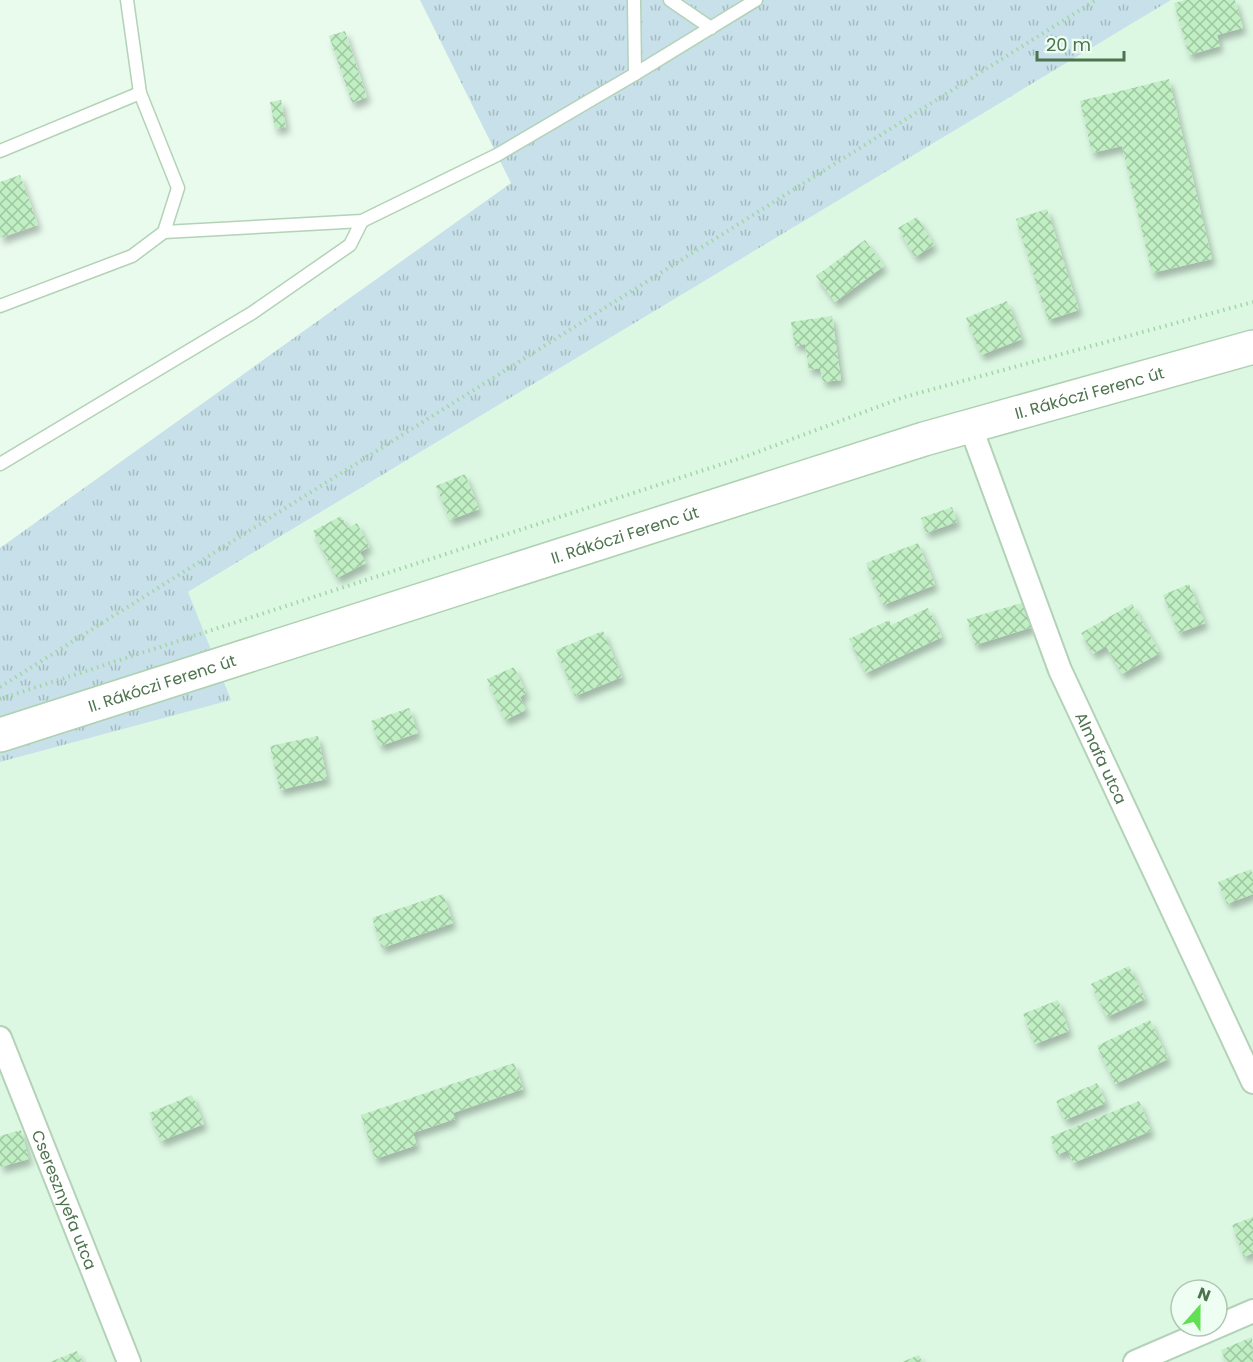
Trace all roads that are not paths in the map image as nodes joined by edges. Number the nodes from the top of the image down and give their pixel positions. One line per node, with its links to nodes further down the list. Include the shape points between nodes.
1 (127, 0): 7 (lane)
2 (634, 0): 6 (lane)
3 (670, 0): 5 (lane)
4 (756, 0): 5 (lane)
5 (711, 28): 6 (lane)
6 (635, 74): 9 (lane, via 497,155)
7 (140, 93): 8 (lane); 10 (lane, via 177,188)
8 (0, 151)
9 (362, 220): 10 (lane); 14 (lane, via 350,245 252,313)
10 (164, 232): 11 (lane, via 132,256)
11 (0, 306)
12 (1253, 347): 13 (main road, II. Rákóczi Ferenc út)
13 (970, 425): 15 (main road, II. Rákóczi Ferenc út); 17 (street, Almafa utca, via 1060,670)
14 (0, 464)
15 (0, 735)
16 (0, 1038): 19 (street, Cseresznyefa utca)
17 (1253, 1082)
18 (1253, 1311): 20 (street)
19 (129, 1362)
20 (1135, 1362)

